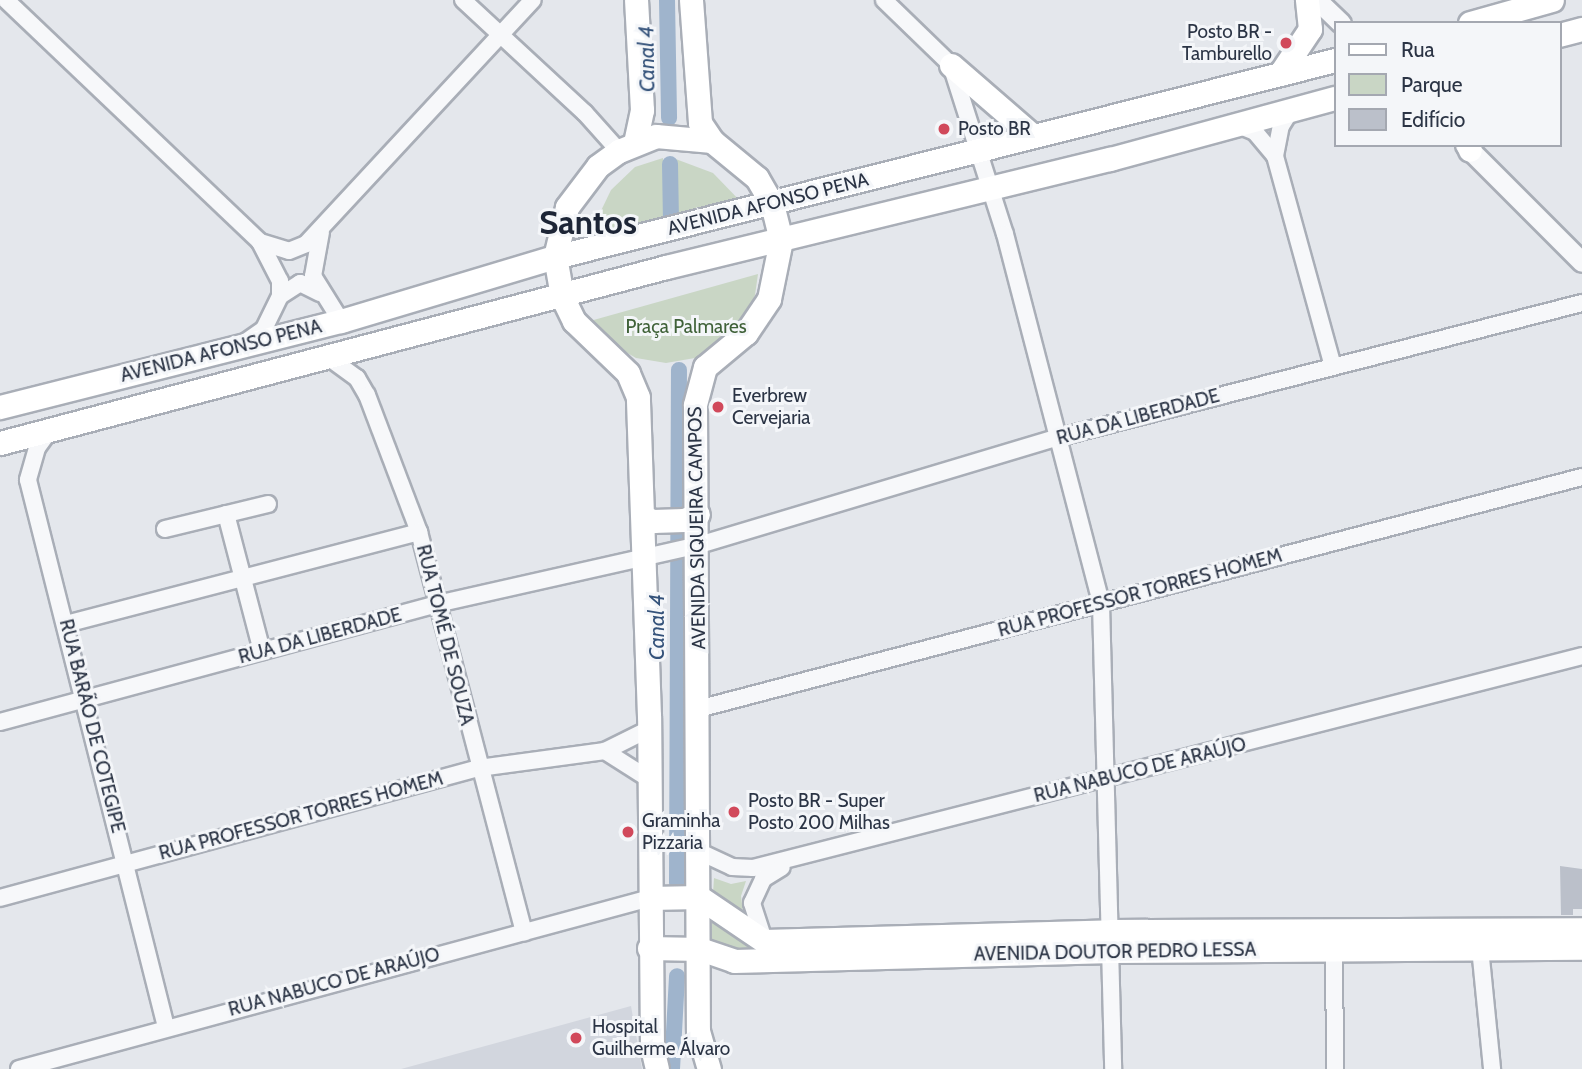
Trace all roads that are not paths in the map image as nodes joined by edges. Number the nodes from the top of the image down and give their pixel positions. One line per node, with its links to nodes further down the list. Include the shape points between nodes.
1 (6, 0): 35 (street)
2 (463, 0): 14 (street)
3 (533, 0): 14 (street)
4 (636, 0): 26 (main road, via 642,110)
5 (691, 0): 25 (main road, AVENIDA SIQUEIRA CAMPOS, via 695,103)
6 (884, 0): 16 (street)
7 (1307, 0): 17 (main road, via 1310,29)
8 (1317, 0): 10 (street)
9 (1552, 0): 11 (main road)
10 (1338, 21)
11 (1477, 21)
12 (1582, 29): 13 (main road)
13 (1561, 34)
14 (500, 36): 26 (street, via 585,113); 33 (street)
15 (1334, 60): 17 (main road, AVENIDA AFONSO PENA)
16 (951, 65): 23 (main road); 28 (street)
17 (1280, 74): 18 (main road, AVENIDA AFONSO PENA)
18 (1197, 94): 21 (main road, AVENIDA AFONSO PENA); 24 (main road, via 1184,118)
19 (1334, 98): 20 (main road, AVENIDA AFONSO PENA)
20 (1291, 110): 22 (main road, AVENIDA AFONSO PENA); 29 (street, via 1281,126)
21 (1123, 113): 23 (main road, AVENIDA AFONSO PENA); 30 (main road, via 1129,132 1125,145)
22 (1238, 125): 24 (main road, AVENIDA AFONSO PENA); 29 (street, via 1255,132)
23 (1033, 136): 28 (main road, AVENIDA AFONSO PENA)
24 (1185, 138): 30 (main road, AVENIDA AFONSO PENA)
25 (704, 140): 26 (main road, via 672,135); 32 (main road, AVENIDA SIQUEIRA CAMPOS, via 757,178)
26 (634, 145): 36 (main road, via 598,166 576,192 559,231)
27 (1467, 147): 37 (street)
28 (979, 150): 31 (street); 32 (main road, AVENIDA AFONSO PENA)
29 (1275, 156): 45 (street)
30 (1110, 159): 31 (main road, AVENIDA AFONSO PENA)
31 (991, 188): 34 (main road, AVENIDA AFONSO PENA); 48 (street)
32 (772, 204): 34 (main road, AVENIDA SIQUEIRA CAMPOS); 36 (main road, AVENIDA AFONSO PENA)
33 (322, 229): 35 (street, via 299,250 278,250); 38 (street, via 313,262)
34 (781, 240): 40 (main road, AVENIDA AFONSO PENA); 53 (main road, AVENIDA SIQUEIRA CAMPOS, via 769,299 746,332 713,356 700,379)
35 (260, 242): 39 (street, via 280,281)
36 (555, 257): 40 (main road); 42 (main road, AVENIDA AFONSO PENA)
37 (1582, 262)
38 (320, 293): 39 (street, via 300,283); 42 (street)
39 (280, 296): 43 (street, via 264,329)
40 (562, 296): 44 (main road, AVENIDA AFONSO PENA); 54 (main road, via 592,343 628,373 638,397)
41 (1582, 303): 45 (street, RUA DA LIBERDADE)
42 (341, 321): 43 (main road, AVENIDA AFONSO PENA)
43 (239, 346): 46 (main road, AVENIDA AFONSO PENA)
44 (328, 357): 47 (main road, AVENIDA AFONSO PENA); 56 (street, RUA TOMÉ DE SOUZA, via 357,379 367,396)
45 (1333, 366): 48 (street, RUA DA LIBERDADE)
46 (2, 404)
47 (50, 430): 49 (main road, AVENIDA AFONSO PENA); 62 (street, RUA BARÃO DE COTEGIPE, via 37,448 28,480)
48 (1060, 437): 57 (street, RUA DA LIBERDADE); 60 (street)
49 (0, 443)
50 (1582, 477): 60 (street, RUA PROFESSOR TORRES HOMEM)
51 (268, 504): 52 (street)
52 (226, 514): 55 (street); 59 (street)
53 (691, 517): 54 (main road); 57 (main road, AVENIDA SIQUEIRA CAMPOS)
54 (648, 519): 58 (main road)
55 (165, 529)
56 (419, 532): 59 (street); 61 (street, RUA TOMÉ DE SOUZA)
57 (692, 546): 58 (street, RUA DA LIBERDADE); 66 (main road, AVENIDA SIQUEIRA CAMPOS)
58 (648, 557): 61 (street, RUA DA LIBERDADE); 68 (main road)
59 (243, 578): 62 (street); 63 (street)
60 (1101, 603): 66 (street, RUA PROFESSOR TORRES HOMEM); 72 (street)
61 (437, 604): 63 (street, RUA DA LIBERDADE); 70 (street, RUA TOMÉ DE SOUZA)
62 (66, 624): 65 (street, RUA BARÃO DE COTEGIPE)
63 (262, 651): 65 (street, RUA DA LIBERDADE)
64 (1582, 656): 72 (street, RUA NABUCO DE ARAÚJO)
65 (85, 700): 67 (street, RUA DA LIBERDADE); 75 (street, RUA BARÃO DE COTEGIPE)
66 (698, 709): 73 (main road, AVENIDA SIQUEIRA CAMPOS)
67 (0, 722)
68 (649, 729): 69 (street, RUA PROFESSOR TORRES HOMEM); 71 (main road)
69 (605, 751): 70 (street, RUA PROFESSOR TORRES HOMEM); 71 (street)
70 (479, 768): 75 (street, RUA PROFESSOR TORRES HOMEM); 80 (street, RUA TOMÉ DE SOUZA)
71 (649, 779): 77 (main road)
72 (1108, 779): 74 (street, RUA NABUCO DE ARAÚJO); 82 (street)
73 (700, 852): 74 (street, RUA NABUCO DE ARAÚJO, via 741,869); 78 (main road, AVENIDA SIQUEIRA CAMPOS)
74 (800, 858): 81 (street, via 755,888 753,916)
75 (127, 863): 76 (street, RUA PROFESSOR TORRES HOMEM); 88 (street, RUA BARÃO DE COTEGIPE)
76 (0, 898)
77 (654, 898): 78 (main road); 80 (street, RUA NABUCO DE ARAÚJO); 83 (main road)
78 (695, 898): 81 (main road); 86 (main road, AVENIDA SIQUEIRA CAMPOS)
79 (1582, 929): 82 (main road, AVENIDA DOUTOR PEDRO LESSA)
80 (524, 932): 88 (street, RUA NABUCO DE ARAÚJO)
81 (764, 941): 82 (main road, AVENIDA DOUTOR PEDRO LESSA)
82 (1113, 941): 86 (main road, AVENIDA DOUTOR PEDRO LESSA, via 734,961); 87 (main road, AVENIDA DOUTOR PEDRO LESSA); 92 (street)
83 (654, 948): 86 (main road, AVENIDA DOUTOR PEDRO LESSA); 90 (main road, via 652,1047)
84 (1480, 948): 85 (main road, AVENIDA DOUTOR PEDRO LESSA); 87 (main road, AVENIDA DOUTOR PEDRO LESSA); 94 (street)
85 (1582, 948)
86 (693, 949): 91 (main road, AVENIDA SIQUEIRA CAMPOS, via 698,1031)
87 (1334, 950): 93 (street)
88 (166, 1027): 89 (street, RUA NABUCO DE ARAÚJO)
89 (19, 1069)
90 (657, 1069)
91 (709, 1069)
92 (1113, 1069)
93 (1335, 1069)
94 (1492, 1069)

